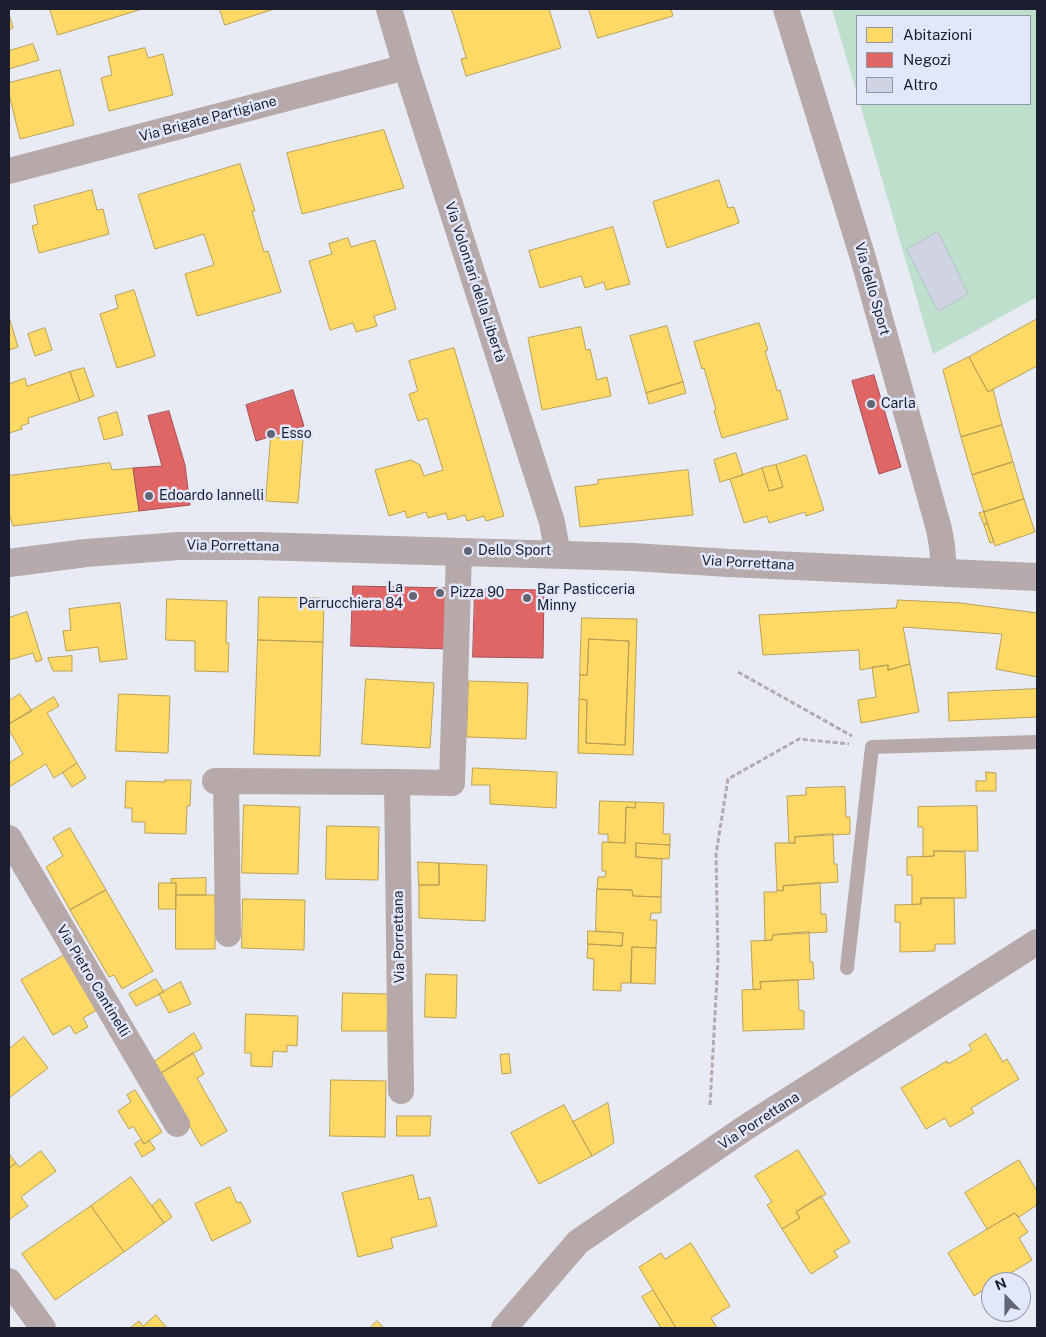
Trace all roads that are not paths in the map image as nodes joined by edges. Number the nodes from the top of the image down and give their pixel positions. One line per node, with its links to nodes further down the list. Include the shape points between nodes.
1 (389, 9): 3 (street, Via Volontari della Libertà)
2 (786, 9): 8 (street, Via dello Sport, via 885,334 939,529)
3 (406, 67): 4 (street, Via Brigate Partigiane); 6 (street, Via Volontari della Libertà, via 552,522)
4 (9, 171)
5 (459, 552): 6 (main road, Via Porrettana); 7 (main road, Via Porrettana, via 178,546); 11 (street, via 452,783)
6 (558, 555): 8 (main road, Via Porrettana)
7 (9, 563)
8 (944, 573): 9 (main road, Via Porrettana)
9 (1037, 577)
10 (1037, 742): 15 (lane, via 872,747)
11 (397, 782): 13 (street, via 221,781); 16 (street, Via Porrettana)
12 (9, 838): 17 (street, Via Pietro Cantinelli)
13 (228, 934)
14 (1037, 942): 20 (street, Via Porrettana, via 748,1126 578,1242)
15 (847, 968)
16 (400, 1091)
17 (178, 1124)
18 (9, 1281): 19 (street)
19 (43, 1328)
20 (504, 1328)

